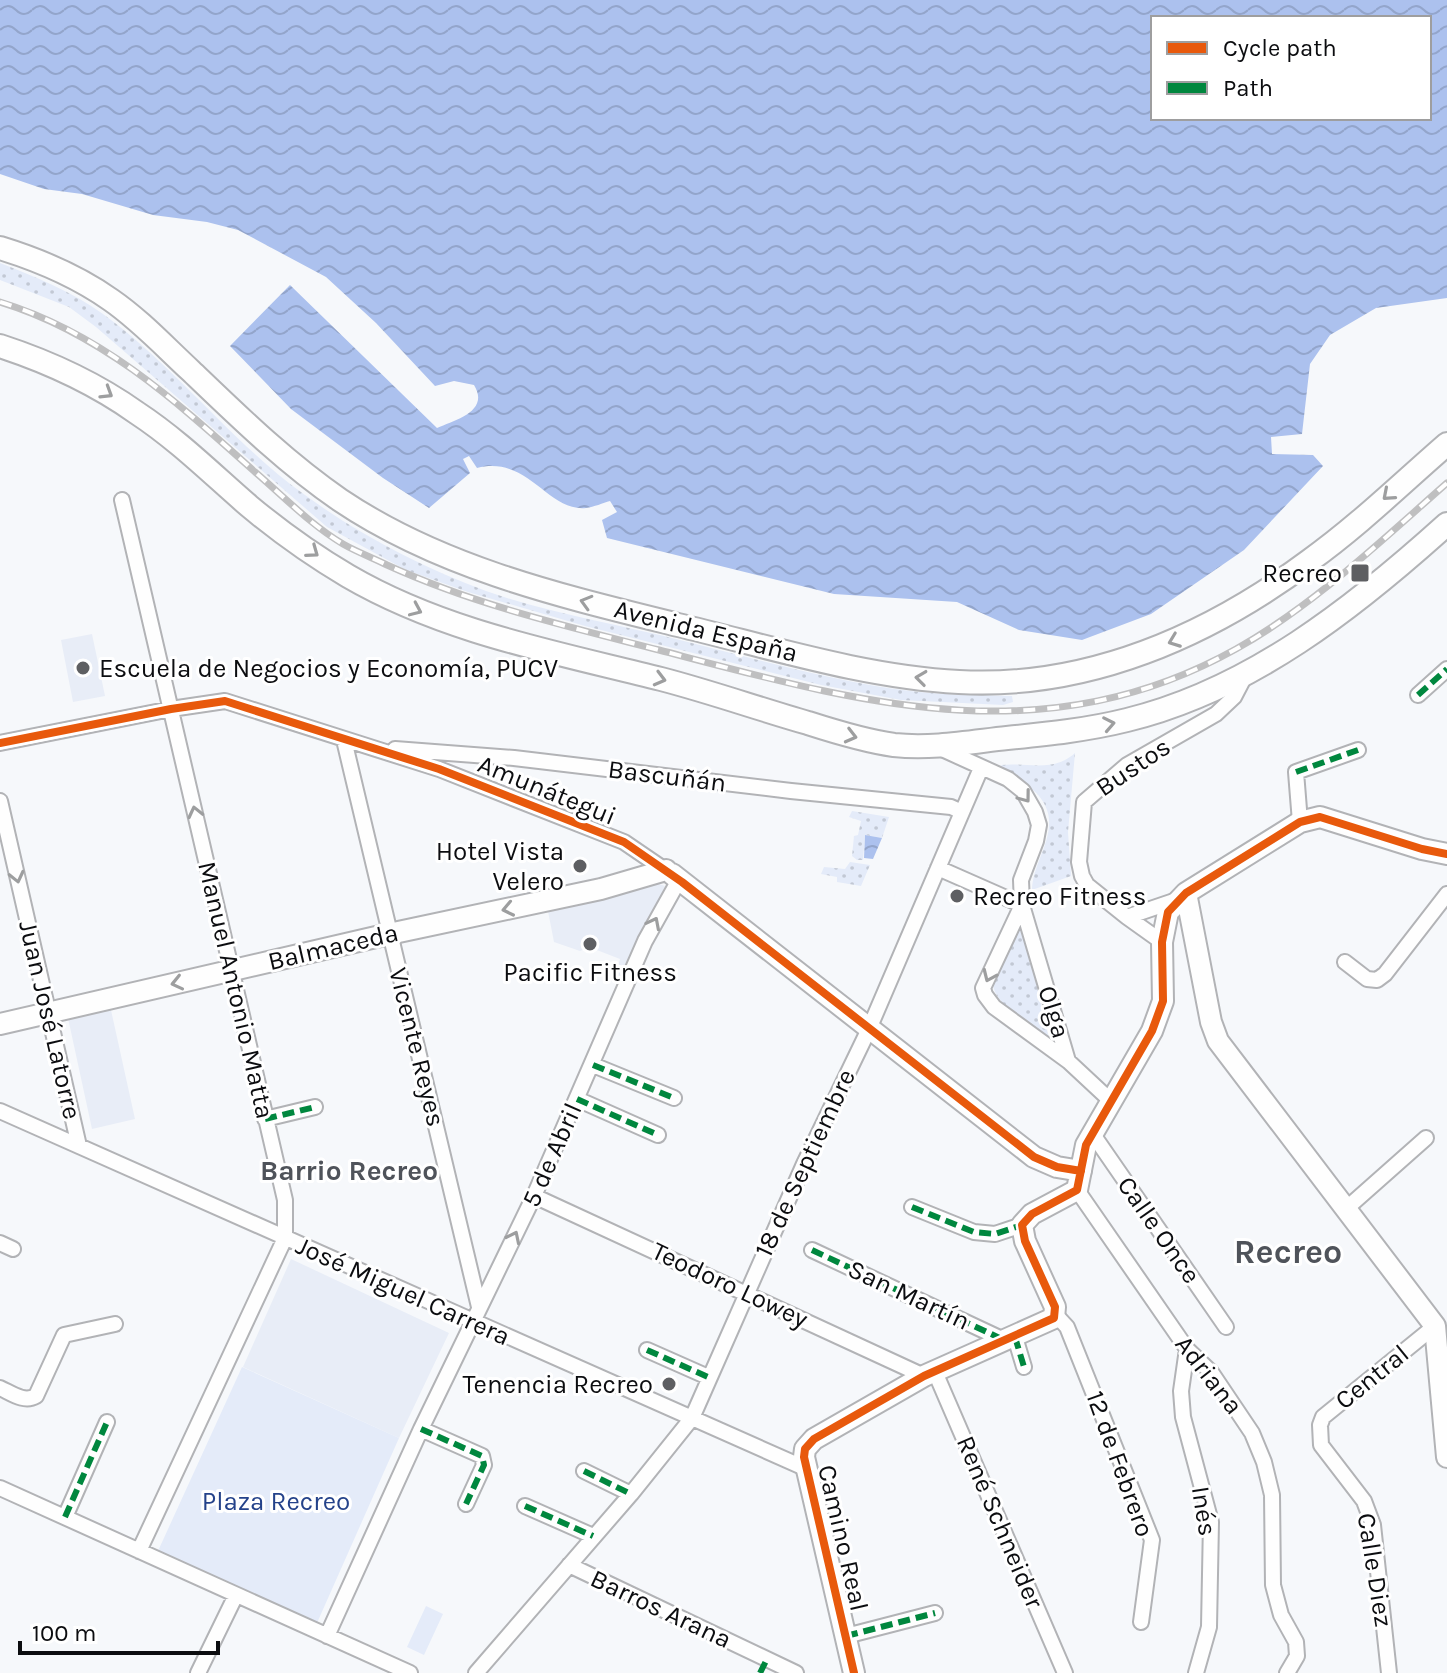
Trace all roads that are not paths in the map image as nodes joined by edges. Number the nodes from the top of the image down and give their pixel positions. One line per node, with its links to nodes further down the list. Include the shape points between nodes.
1 (0, 248): 3 (main road, Avenida España, one-way to 1, via 1309,562 1192,634 1125,660 1047,678 974,683 917,678 591,603 478,569 417,544 358,512 286,460 115,302 71,276)
2 (0, 346): 12 (main road, one-way to 12, via 112,396 322,560 429,615 853,737)
3 (1447, 444)
4 (122, 500): 9 (street, Manuel Antonio Matta)
5 (1447, 524): 7 (main road, via 1306,638)
6 (1447, 669): 8 (street)
7 (1246, 674): 12 (main road, one-way to 7, via 1127,720); 25 (street, Bustos, via 1234,697 1216,714 1127,765 1084,802 1082,876)
8 (1418, 695)
9 (171, 709): 10 (street, Amunátegui, via 225,701); 11 (street, Amunátegui); 29 (street, Manuel Antonio Matta, one-way to 9)
10 (344, 740): 13 (street, Amunátegui); 26 (street, Vicente Reyes)
11 (0, 743)
12 (934, 746): 15 (street, Olga)
13 (371, 748): 17 (street, Bascuñán, via 514,758); 21 (street, Amunátegui, via 624,842)
14 (1358, 750): 18 (street, via 1296,772)
15 (981, 768): 17 (street, 18 de Septiembre); 24 (street, Olga, one-way to 24, via 1023,791 1039,825 1021,880)
16 (0, 801): 30 (street, Juan José Latorre, one-way to 30)
17 (962, 812): 20 (street, 18 de Septiembre)
18 (1300, 822): 19 (street, via 1320,817); 23 (street)
19 (1447, 854)
20 (938, 868): 24 (street); 32 (street, 18 de Septiembre)
21 (672, 875): 26 (street, Balmaceda, one-way to 26); 32 (street, Amunátegui); 34 (street, 5 de Abril, one-way to 21)
22 (1447, 894): 28 (street, via 1377,980 1367,979)
23 (1182, 897): 25 (street); 27 (street, via 1168,912); 48 (street, via 1218,1041)
24 (1022, 905): 33 (street, Olga); 33 (street, one-way to 33, via 983,988 985,995)
25 (1127, 917): 27 (street, Bustos)
26 (389, 934): 29 (street, Balmaceda); 53 (street, Vicente Reyes)
27 (1162, 942): 37 (street, via 1163,1001)
28 (1345, 962)
29 (232, 970): 30 (street, Balmaceda, one-way to 30); 40 (street, Manuel Antonio Matta)
30 (48, 1013): 31 (street, Balmaceda); 44 (street, Juan José Latorre)
31 (0, 1024)
32 (869, 1029): 45 (street, Amunátegui, via 1034,1157); 52 (street, 18 de Septiembre)
33 (1068, 1061): 37 (street, Olga)
34 (593, 1065): 35 (street); 36 (street, 5 de Abril)
35 (674, 1098)
36 (577, 1099): 42 (street); 46 (street, 5 de Abril)
37 (1112, 1102): 41 (street)
38 (315, 1107): 40 (street)
39 (0, 1111): 44 (street, José Miguel Carrera)
40 (265, 1119): 50 (street, Manuel Antonio Matta, via 285,1200)
41 (1092, 1133): 45 (street); 58 (street, Calle Once)
42 (658, 1135)
43 (1426, 1138): 48 (street)
44 (79, 1146): 50 (street, José Miguel Carrera)
45 (1079, 1181): 49 (street); 60 (street, Adriana)
46 (534, 1196): 52 (street, Teodoro Lowey); 53 (street, 5 de Abril, one-way to 46)
47 (912, 1207): 49 (street, via 974,1232 995,1234)
48 (1347, 1208): 57 (street)
49 (1022, 1225): 54 (street)
50 (285, 1238): 55 (street, José Miguel Carrera); 79 (street, Manuel Antonio Matta)
51 (812, 1250): 59 (street, San Martín)
52 (746, 1292): 63 (street, Teodoro Lowey); 64 (street, 18 de Septiembre)
53 (479, 1307): 55 (street, 5 de Abril)
54 (1055, 1314): 59 (street, Camino Real, via 1051,1321); 83 (street, 12 de Febrero, via 1067,1327 1152,1540)
55 (473, 1322): 66 (street, José Miguel Carrera); 68 (street, 5 de Abril)
56 (115, 1324): 65 (street, via 64,1335 31,1399)
57 (1435, 1326): 69 (street, Central, via 1323,1417); 70 (street)
58 (1226, 1327)
59 (1010, 1339): 62 (street); 63 (street, Camino Real)
60 (1187, 1349): 93 (street, Inés, via 1183,1417 1211,1522 1209,1627); 94 (street, Adriana, via 1236,1407 1264,1462 1272,1495 1273,1585 1296,1642 1297,1656)
61 (647, 1350): 64 (street)
62 (1024, 1367)
63 (930, 1374): 71 (street, Camino Real, via 808,1443); 92 (street, René Schneider)
64 (708, 1377): 66 (street, 18 de Septiembre)
65 (0, 1388)
66 (692, 1418): 71 (street, José Miguel Carrera); 74 (street, 18 de Septiembre)
67 (107, 1422): 77 (street)
68 (421, 1429): 75 (street, via 482,1456 484,1465); 84 (street, 5 de Abril)
69 (1319, 1434): 95 (street, Calle Diez, via 1326,1453 1369,1511)
70 (1447, 1457)
71 (807, 1469): 85 (street, Camino Real)
72 (584, 1471): 74 (street)
73 (0, 1488): 77 (street)
74 (631, 1494): 78 (street, 18 de Septiembre)
75 (466, 1504)
76 (525, 1506): 78 (street)
77 (65, 1517): 79 (street)
78 (593, 1536): 80 (street, 18 de Septiembre)
79 (139, 1551): 81 (street)
80 (569, 1565): 86 (street, Barros Arana); 89 (street, 18 de Septiembre)
81 (236, 1595): 84 (street); 87 (street)
82 (935, 1613): 85 (street)
83 (1141, 1622)
84 (327, 1636): 88 (street)
85 (846, 1636): 91 (street, Camino Real)
86 (764, 1666): 90 (street, Barros Arana)
87 (198, 1673)
88 (410, 1673)
89 (476, 1673)
90 (796, 1673)
91 (854, 1673)
92 (1065, 1673)
93 (1196, 1673)
94 (1287, 1673)
95 (1389, 1673)

